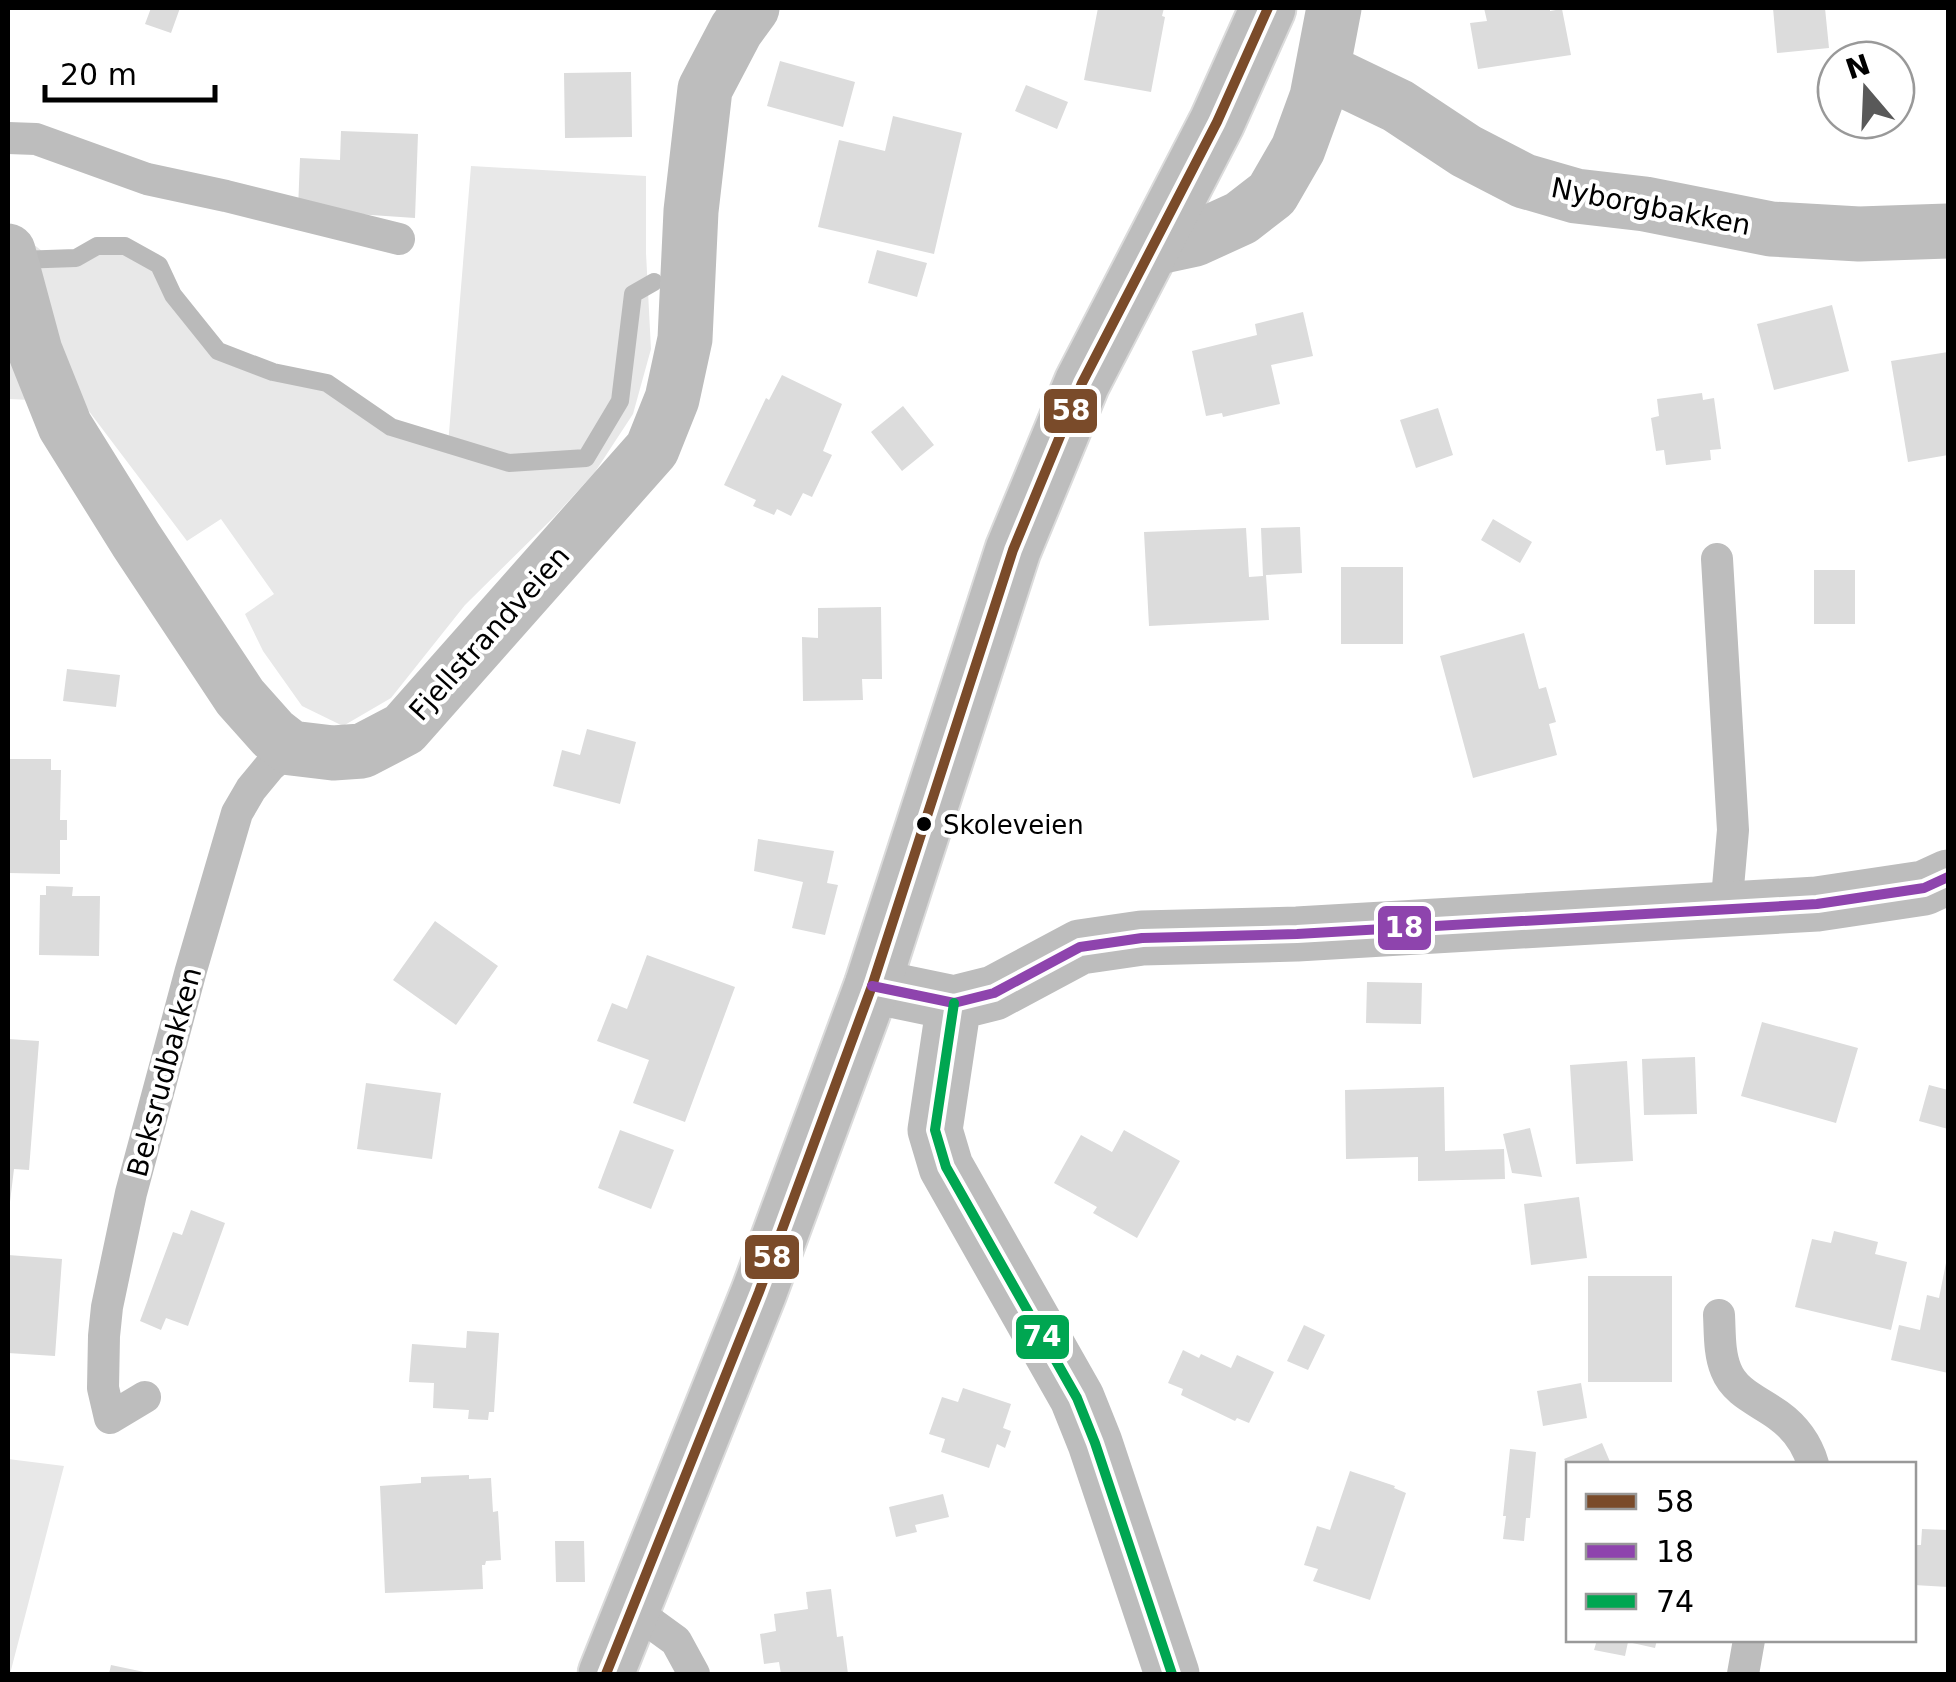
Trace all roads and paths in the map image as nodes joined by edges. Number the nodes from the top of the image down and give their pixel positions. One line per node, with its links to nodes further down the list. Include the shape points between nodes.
1 (752, 8): 11 (street, Fjellstrandveien, via 706,90 690,211 685,339 652,449 404,729 362,751)
2 (1334, 8): 4 (street)
3 (1267, 12): 8 (street)
4 (1323, 70): 6 (street, Nyborgbakken, via 1398,106 1524,182 1576,196 1772,229); 8 (street, via 1298,148 1272,194 1196,239)
5 (8, 138): 7 (lane, via 36,139 148,179)
6 (1948, 232)
7 (399, 239)
8 (1153, 248): 14 (street, via 1082,383 1013,550)
9 (10, 261): 11 (street, via 65,426 240,697)
10 (1718, 560): 13 (lane, via 1733,830)
11 (290, 748): 17 (lane, Beksrudbakken, via 237,813 131,1192 106,1322 103,1388 110,1418)
12 (1948, 877): 13 (street, via 1924,888 1818,904)
13 (1726, 910): 15 (street, via 1142,938 1080,948 994,993)
14 (872, 986): 15 (street); 19 (street)
15 (954, 1003): 23 (street, via 935,1130 946,1167 1077,1398)
16 (1720, 1316): 18 (lane, via 1732,1382 1792,1427)
17 (145, 1397)
18 (1813, 1462)
19 (632, 1609): 21 (street); 22 (lane, via 676,1641)
20 (1749, 1642): 24 (lane)
21 (606, 1674)
22 (694, 1674)
23 (1172, 1674)
24 (1742, 1674)

